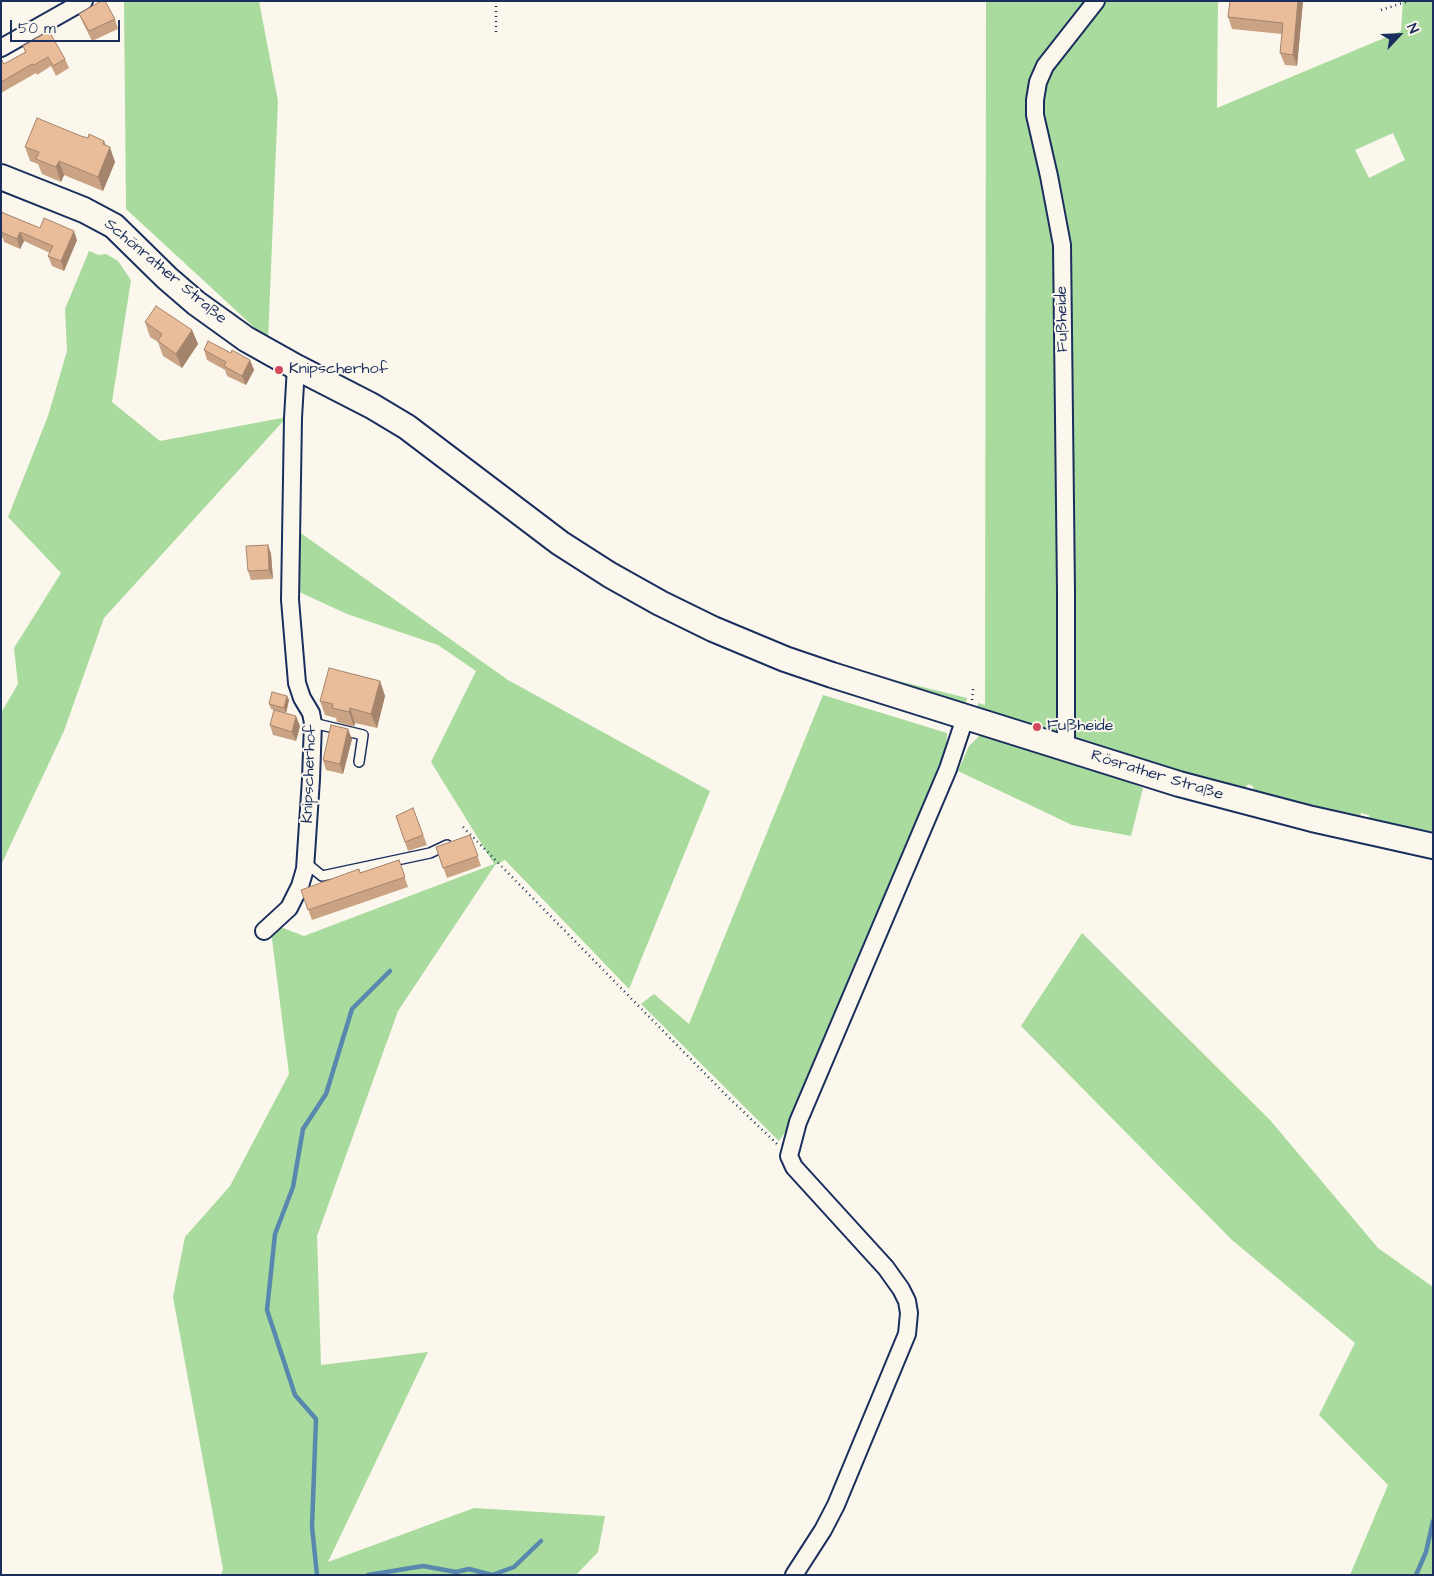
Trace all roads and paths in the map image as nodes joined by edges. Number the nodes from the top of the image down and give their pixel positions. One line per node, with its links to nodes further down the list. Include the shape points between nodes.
1 (84, 1): 7 (street)
2 (496, 1): 6 (path)
3 (1096, 1): 13 (street, Fußheide, via 1045,66 1034,100 1062,245)
4 (1409, 1): 5 (path)
5 (1381, 10)
6 (496, 33)
7 (1, 48)
8 (1, 177): 9 (street, Schönrather Straße, via 101,218 122,232 167,278 218,320)
9 (296, 367): 10 (street, Schönrather Straße, via 407,427 560,543 660,603 785,659); 12 (street, Knipscherhof, via 292,418 290,600 297,683)
10 (885, 692): 11 (street, Rösrather Straße)
11 (965, 718): 13 (street, Rösrather Straße); 20 (street, via 948,769 798,1122)
12 (313, 723): 14 (lane, via 363,735); 18 (street, Knipscherhof)
13 (1066, 749): 17 (street, Rösrather Straße, via 1247,803)
14 (359, 762)
15 (462, 828): 20 (path)
16 (459, 841): 18 (lane, via 430,853 322,876)
17 (1433, 846)
18 (306, 863): 19 (street, Knipscherhof, via 300,886 289,908)
19 (264, 931)
20 (789, 1156): 21 (street, via 794,1166 886,1268 901,1289 909,1313 907,1334 836,1505)
21 (794, 1575)

